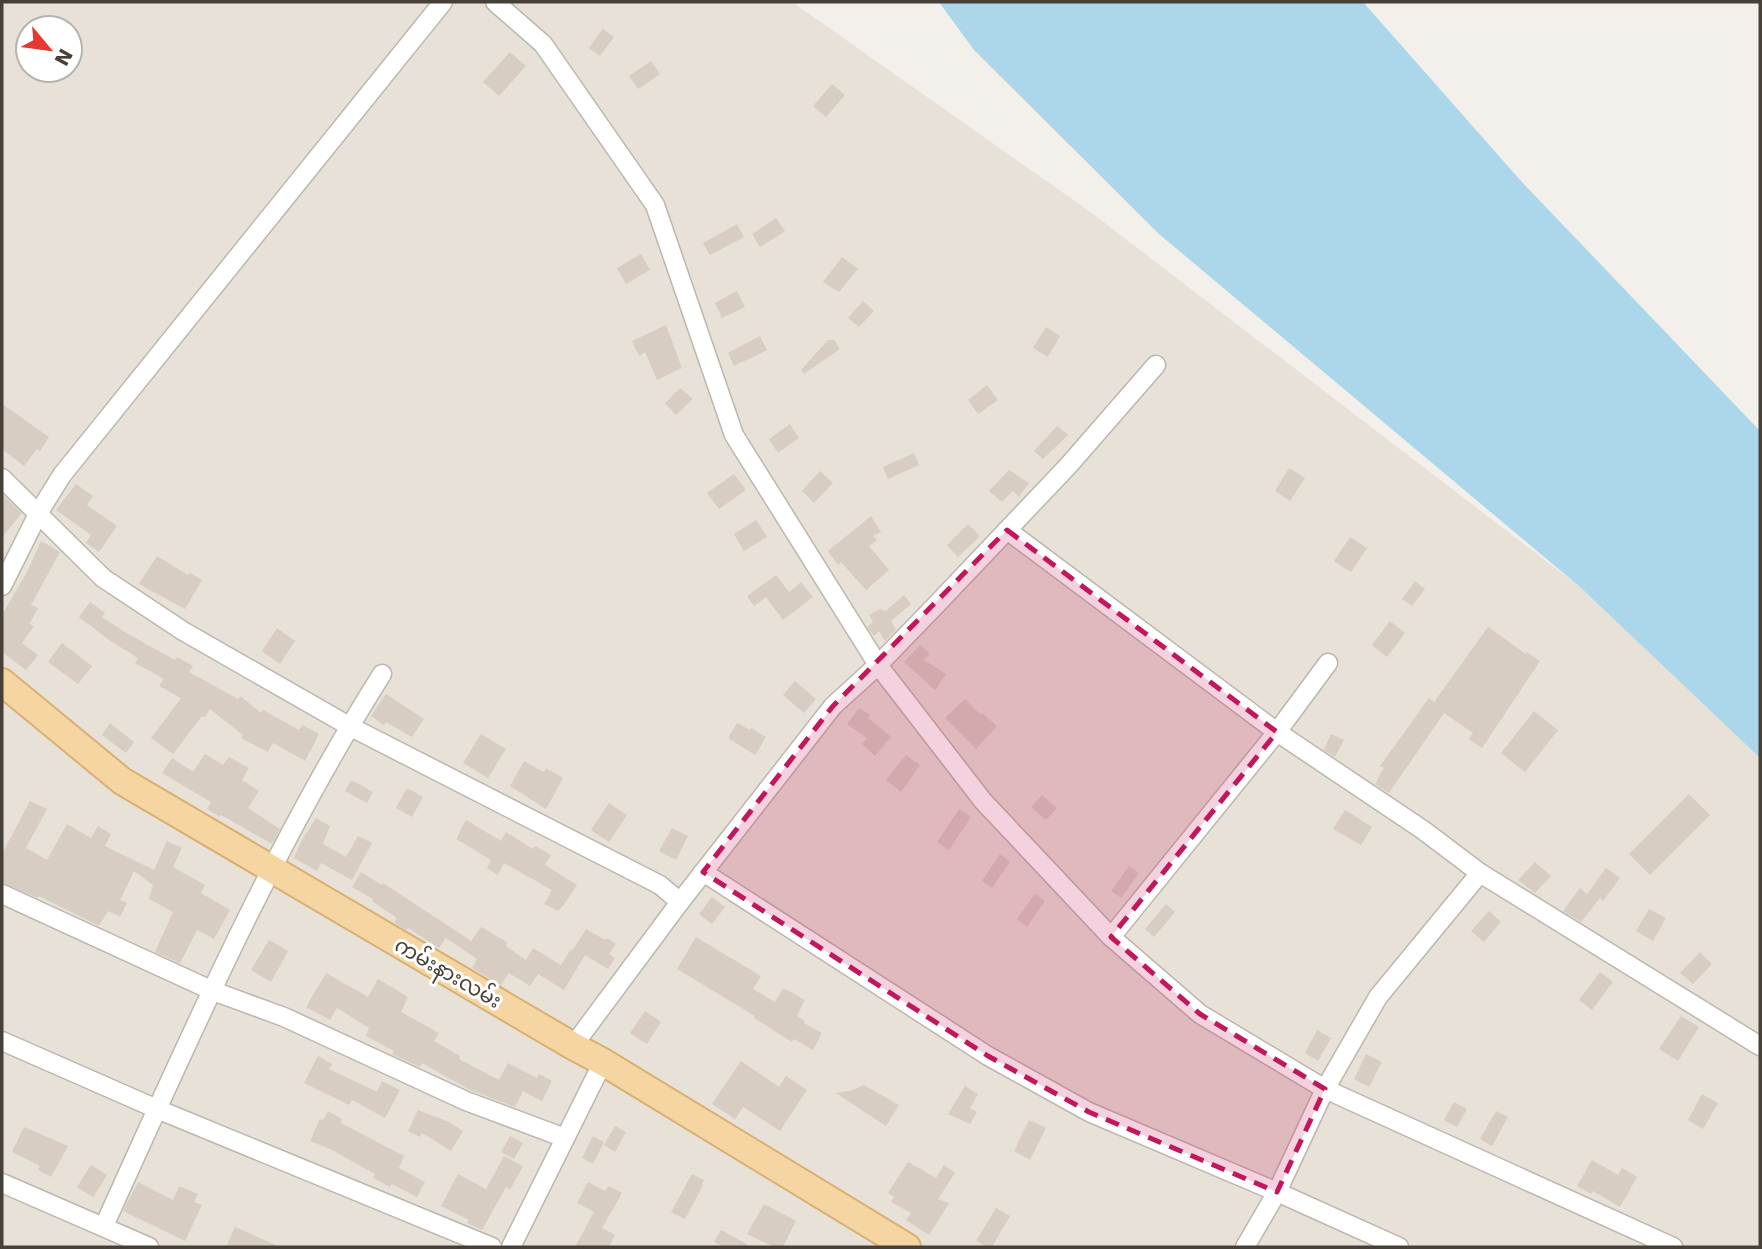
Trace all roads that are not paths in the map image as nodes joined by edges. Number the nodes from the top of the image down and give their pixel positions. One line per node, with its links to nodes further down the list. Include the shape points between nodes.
1 (443, 2): 5 (street, via 70,464)
2 (495, 2): 9 (street, via 543,44 655,205 734,435)
3 (1156, 365): 6 (street)
4 (2, 478): 5 (street)
5 (39, 512): 7 (street); 12 (street, via 103,578 183,631)
6 (1007, 530): 9 (street); 13 (street)
7 (2, 586)
8 (1328, 663): 13 (street)
9 (878, 665): 15 (street, via 833,706); 19 (street, via 983,801)
10 (382, 674): 12 (street)
11 (2, 682): 14 (main road, ကမ်းနားလမ်း, via 122,781)
12 (349, 726): 14 (street); 18 (street, via 660,886)
13 (1277, 732): 16 (street); 19 (street)
14 (271, 870): 20 (street); 22 (main road, ကမ်းနားလမ်း)
15 (704, 872): 18 (street); 29 (street, via 999,1062 1089,1112)
16 (1480, 873): 23 (street); 25 (street, via 1378,997)
17 (2, 894): 20 (street)
18 (680, 902): 22 (street)
19 (1111, 937): 25 (street, via 1200,1014)
20 (213, 991): 26 (street); 27 (street, via 284,1017 466,1101)
21 (2, 1041): 26 (street)
22 (573, 1046): 24 (main road, ကမ်းနားလမ်း)
23 (1760, 1046)
24 (603, 1062): 27 (street); 34 (main road, ကမ်းနားလမ်း)
25 (1325, 1089): 29 (street); 37 (street)
26 (157, 1109): 30 (street); 32 (street)
27 (565, 1138): 33 (street)
28 (2, 1183): 30 (street)
29 (1277, 1192): 35 (street); 36 (street)
30 (104, 1226): 31 (street)
31 (149, 1247)
32 (492, 1247)
33 (511, 1247)
34 (907, 1247)
35 (1245, 1247)
36 (1399, 1247)
37 (1673, 1247)

